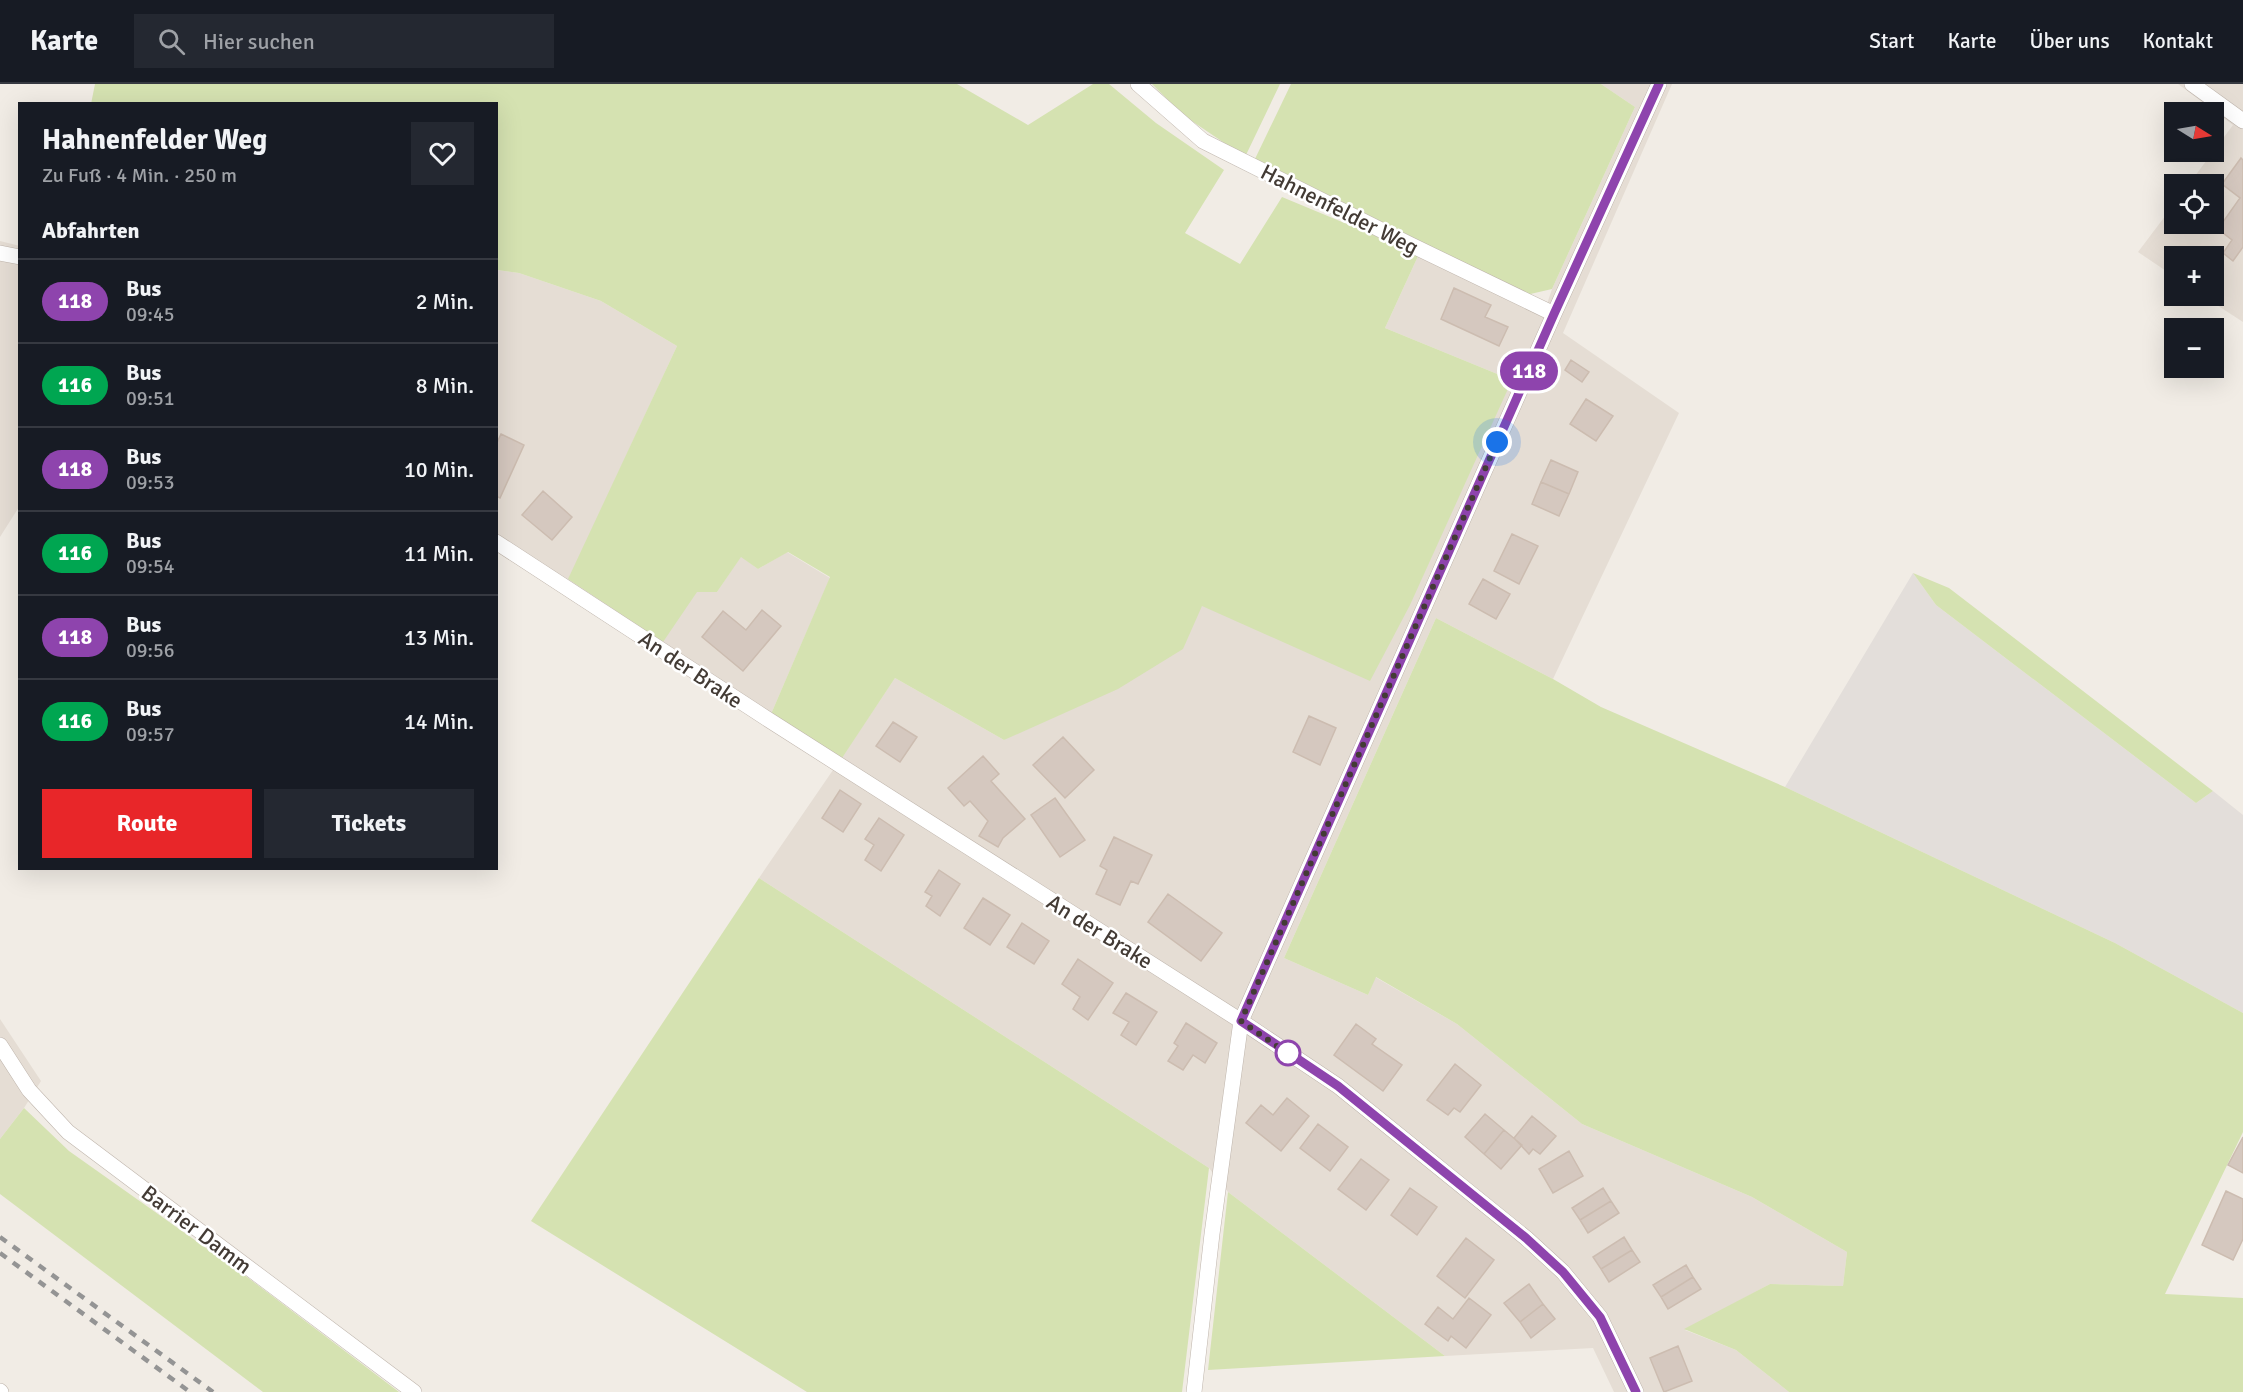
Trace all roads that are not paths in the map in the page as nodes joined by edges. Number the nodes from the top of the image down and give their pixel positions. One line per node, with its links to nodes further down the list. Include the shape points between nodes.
1 (1138, 84): 7 (street, Hahnenfelder Weg, via 1203,141)
2 (1659, 84): 7 (street)
3 (2193, 84): 4 (street)
4 (2243, 121)
5 (0, 253): 6 (street)
6 (18, 257)
7 (1554, 314): 9 (street)
8 (498, 543): 9 (street, An der Brake)
9 (1241, 1021): 12 (street); 13 (street, An der Brake, via 1338,1086 1563,1272 1600,1317)
10 (0, 1045): 11 (street, Barrier Damm, via 28,1090 69,1132)
11 (414, 1392)
12 (1194, 1392)
13 (1636, 1392)

